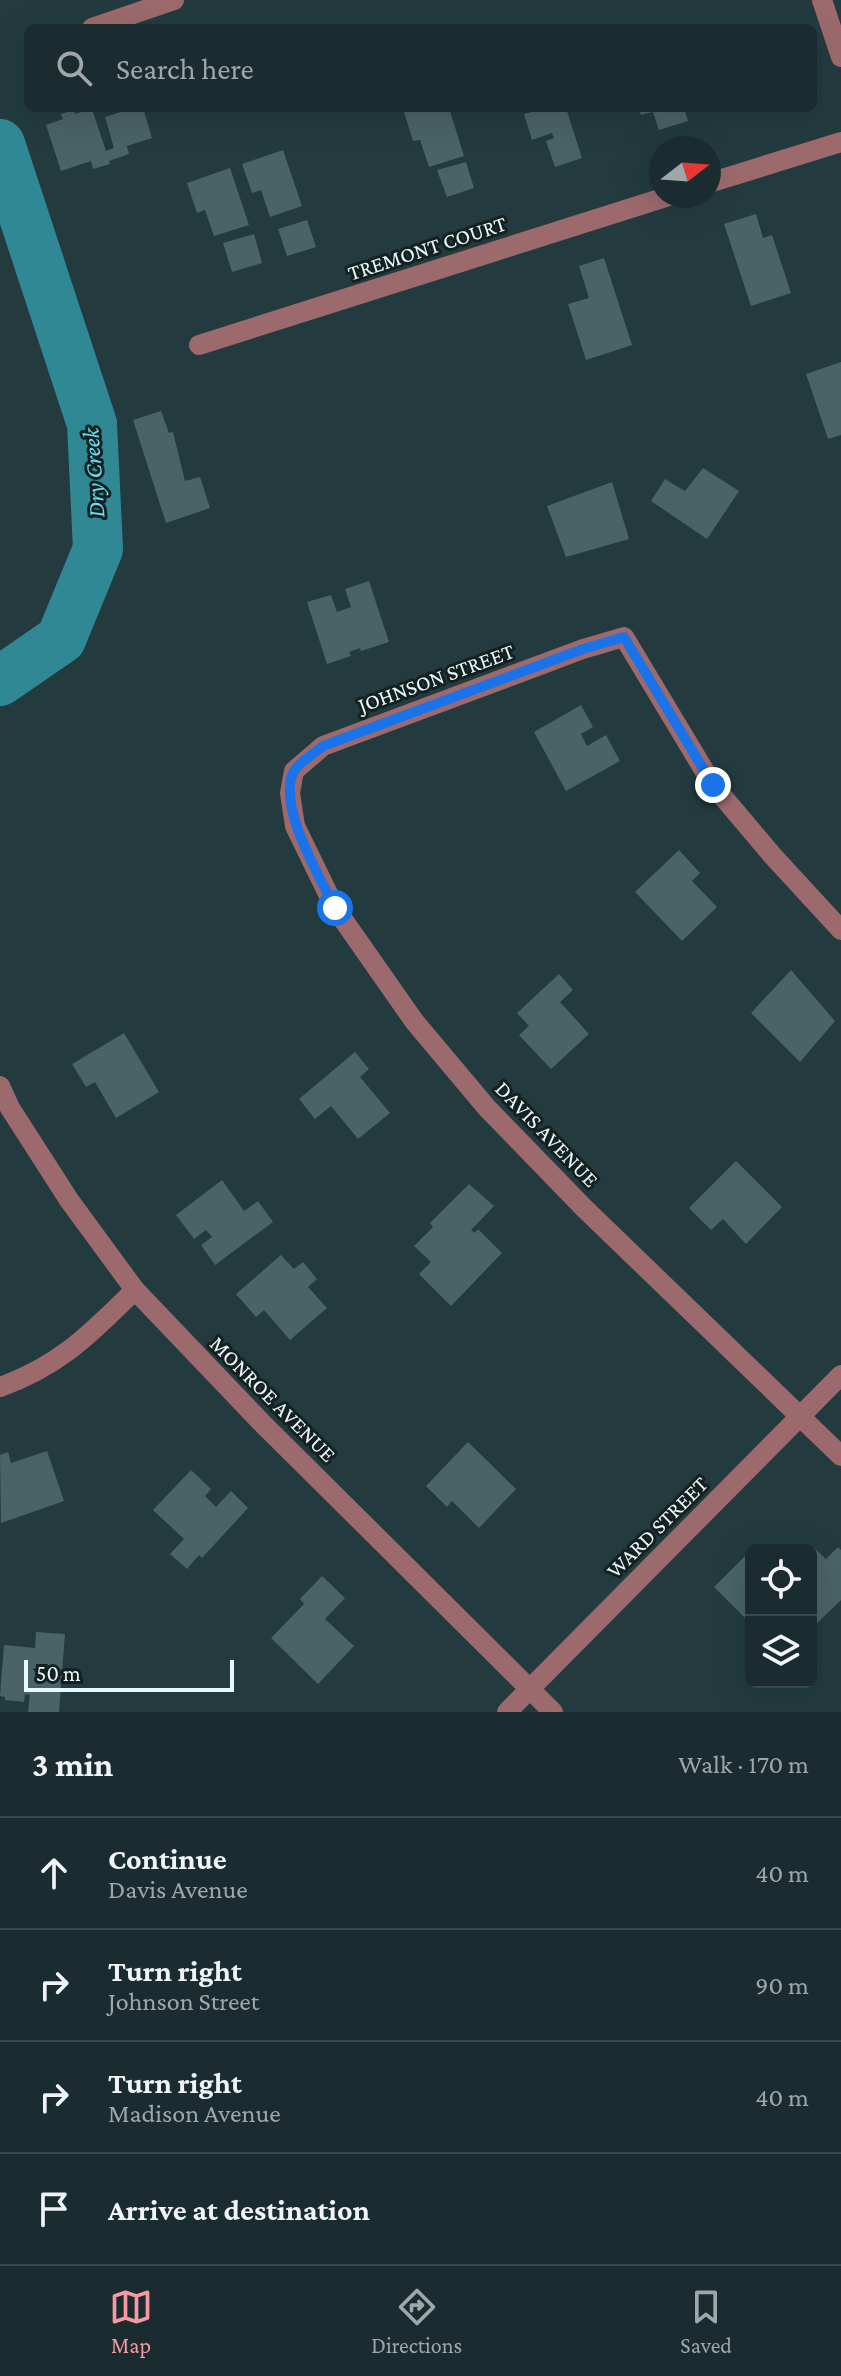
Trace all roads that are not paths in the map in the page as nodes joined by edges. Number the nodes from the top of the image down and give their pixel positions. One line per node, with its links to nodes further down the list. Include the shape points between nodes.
1 (174, 0): 3 (street)
2 (822, 0): 4 (street)
3 (104, 24)
4 (841, 57)
5 (841, 142): 6 (street)
6 (721, 179)
7 (649, 202): 8 (street, TREMONT COURT)
8 (199, 345)
9 (290, 793): 10 (street, JOHNSON STREET, via 294,771 323,746 624,637 713,785); 15 (street, DAVIS AVENUE, via 295,826 335,908 414,1021 487,1108 584,1208)
10 (841, 930)
11 (0, 1086): 12 (street, MONROE AVENUE, via 69,1200)
12 (135, 1290): 14 (street, via 79,1345 24,1379); 17 (street, MONROE AVENUE)
13 (841, 1375): 15 (street, WARD STREET)
14 (0, 1387)
15 (801, 1417): 16 (street, DAVIS AVENUE); 17 (street, WARD STREET)
16 (841, 1456)
17 (530, 1688): 18 (street, WARD STREET); 19 (street, MONROE AVENUE)
18 (507, 1712)
19 (553, 1712)

